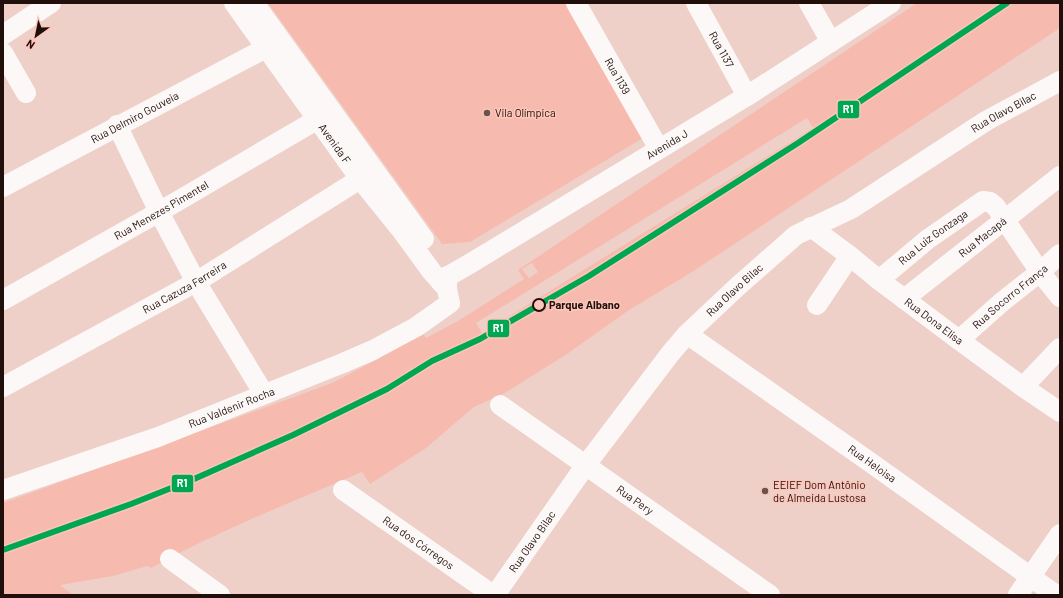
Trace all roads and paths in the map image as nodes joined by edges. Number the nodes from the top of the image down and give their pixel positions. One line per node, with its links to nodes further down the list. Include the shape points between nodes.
1 (51, 3): 8 (street)
2 (234, 3): 10 (street, Avenida F)
3 (254, 3): 12 (street, Avenida F)
4 (576, 3): 18 (street, Rua 1139)
5 (696, 3): 15 (street, Rua 1137)
6 (809, 3): 9 (street)
7 (890, 3): 9 (street, Avenida J)
8 (3, 35)
9 (832, 42): 15 (street, Avenida J)
10 (266, 48): 12 (street, Avenida F); 17 (street, Rua Delmiro Gouveia)
11 (3, 53): 14 (street)
12 (300, 80): 16 (street, Avenida F); 30 (street, Avenida F, via 431,247)
13 (1060, 81): 24 (street, Rua Olavo Bilac, via 986,121 851,209)
14 (26, 93)
15 (747, 96): 18 (street, Avenida J)
16 (318, 119): 20 (street, Avenida F); 22 (street, Rua Menezes Pimentel)
17 (118, 125): 21 (street, Rua Delmiro Gouveia); 22 (street)
18 (659, 149): 30 (street, Avenida J)
19 (1060, 176): 23 (street, Rua Macapá)
20 (360, 179): 29 (street, Rua Cazuza Ferreira); 30 (street, Avenida F)
21 (3, 187)
22 (159, 212): 29 (street); 33 (street, Rua Menezes Pimentel)
23 (1006, 219): 27 (street); 28 (street, Rua Luiz Gonzaga, via 990,202 983,201 928,239); 32 (street, Rua Macapá)
24 (811, 227): 26 (street, Rua Dona Elisa); 35 (street, Rua Olavo Bilac, via 784,244)
25 (1060, 254): 27 (street, Rua Socorro França)
26 (850, 256): 28 (street, Rua Dona Elisa); 34 (street)
27 (1040, 272): 31 (street); 36 (street, Rua Socorro França)
28 (879, 280): 32 (street, Rua Dona Elisa)
29 (196, 282): 38 (street, Rua Cazuza Ferreira); 40 (street)
30 (446, 287): 40 (street, Rua Valdenir Rocha, via 416,327 373,350)
31 (1060, 297)
32 (904, 299): 36 (street, Rua Dona Elisa)
33 (3, 300)
34 (817, 305)
35 (687, 334): 43 (street, Rua Olavo Bilac); 48 (street, Rua Heloisa)
36 (959, 340): 39 (street, Rua Dona Elisa)
37 (1060, 348): 39 (street)
38 (3, 387)
39 (1023, 387): 42 (street, Rua Dona Elisa)
40 (264, 394): 44 (street, Rua Valdenir Rocha, via 158,437)
41 (500, 405): 43 (street, Rua Pery)
42 (1060, 412)
43 (585, 466): 50 (street, Rua Olavo Bilac); 51 (street, Rua Pery)
44 (3, 490)
45 (344, 490): 50 (street, Rua dos Córregos)
46 (1060, 534): 48 (street)
47 (170, 559): 49 (street)
48 (1031, 578): 52 (street); 53 (street, Rua Heloisa)
49 (220, 595)
50 (494, 595)
51 (770, 595)
52 (1018, 595)
53 (1056, 595)

